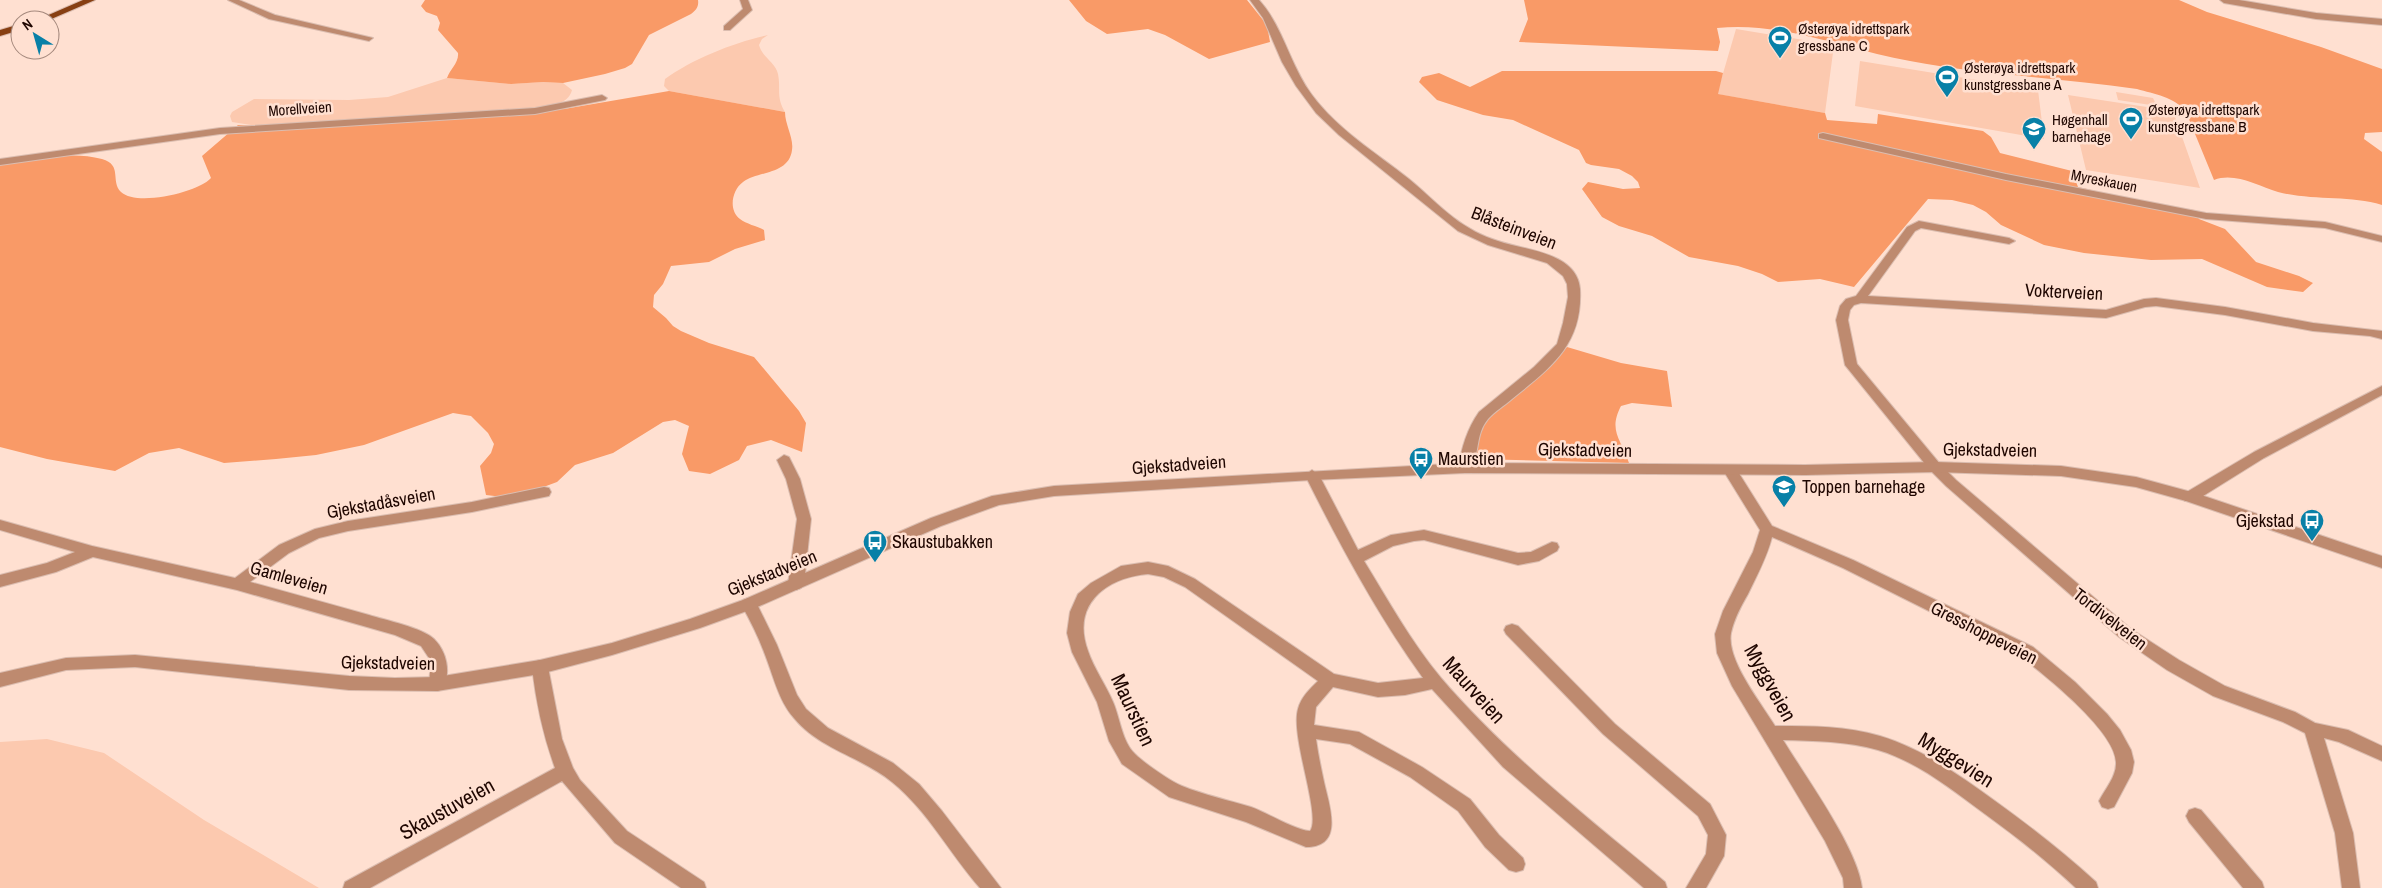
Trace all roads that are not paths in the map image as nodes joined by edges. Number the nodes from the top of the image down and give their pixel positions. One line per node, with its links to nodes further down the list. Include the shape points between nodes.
1 (91, 0): 6 (main road)
2 (232, 0): 9 (street, via 272,18)
3 (744, 0): 8 (street, via 748,10)
4 (1254, 0): 20 (street, Blåsteinveien, via 1267,14 1296,79 1338,131 1447,218 1492,242 1558,264 1573,284 1572,309 1562,345 1476,424)
5 (2224, 0): 7 (street, via 2316,16)
6 (60, 12)
7 (2382, 22)
8 (727, 28)
9 (369, 38)
10 (602, 98): 12 (street, Morellveien, via 534,112 220,131)
11 (1823, 136): 13 (street, Myreskauen, via 2006,177 2206,216 2325,225)
12 (0, 162)
13 (2382, 239)
14 (2009, 241): 15 (street, via 1919,224 1911,229)
15 (1860, 299): 16 (street, Vokterveien, via 2106,314 2156,302); 19 (street, via 1850,302 1844,309 1842,320 1851,365)
16 (2382, 335)
17 (2382, 390): 24 (street, via 2258,455)
18 (784, 460): 33 (street, via 804,519)
19 (1935, 467): 21 (street, Gjekstadveien); 24 (street, Gjekstadveien, via 2061,471 2136,482); 41 (street, Tordivelveien, via 2125,633 2173,665 2220,690)
20 (1465, 468): 21 (street, Gjekstadveien); 22 (street, Gjekstadveien)
21 (1730, 470): 26 (street)
22 (1312, 475): 29 (street, Maurveien); 33 (street, Gjekstadveien, via 1054,491 997,500 936,522)
23 (544, 492): 32 (street, Gjekstadåsveien, via 315,534 284,549)
24 (2190, 497): 30 (street, Gjekstadveien)
25 (0, 525): 28 (street, Gamleveien)
26 (1767, 530): 43 (street, Myggveien, via 1761,552 1723,634 1725,653 1738,681); 46 (street, Gresshoppeveien, via 1848,564 2027,652 2048,667 2117,738 2125,760 2123,774)
27 (1552, 547): 29 (street, via 1534,557 1518,559 1424,535 1408,535 1376,546)
28 (92, 551): 31 (street, via 51,568); 32 (street, Gamleveien)
29 (1355, 559): 39 (street, Maurveien)
30 (2382, 562)
31 (0, 581)
32 (237, 584): 40 (street, Gamleveien, via 399,630 427,642 439,662)
33 (796, 584): 34 (street, Gjekstadveien)
34 (749, 604): 36 (street, Gjekstadveien, via 656,637); 51 (street, via 767,639 790,698 801,715 822,732 898,776 934,815)
35 (1512, 630): 53 (street, via 1609,729 1704,810 1717,835 1715,856)
36 (540, 667): 40 (street, Gjekstadveien); 45 (street, via 553,739)
37 (0, 680): 40 (street, Gjekstadveien, via 66,664 136,661 349,683)
38 (1330, 680): 39 (street, Maurstien, via 1378,690); 42 (street, Maurstien, via 1315,694 1306,710); 42 (street, Maurstien, via 1190,583 1168,572 1148,568 1126,570 1084,598 1075,633 1118,741 1128,759 1175,792 1250,815 1306,839 1315,839 1322,830 1323,820)
39 (1435, 682): 52 (street, Maurveien, via 1509,762)
40 (436, 684)
41 (2312, 729): 44 (street, Tordivelveien, via 2342,735); 57 (street, via 2344,833)
42 (1306, 731): 48 (street, via 1353,737 1416,772 1464,805 1492,841)
43 (1771, 733): 54 (street, Myggveien, via 1832,835 1852,878); 55 (street, Myggevien, via 1832,734 1878,743 1916,758 1950,778 2052,853)
44 (2382, 754)
45 (565, 771): 49 (street, Skaustuveien); 50 (street, via 621,837)
46 (2108, 801)
47 (2195, 816): 56 (street)
48 (1516, 864)
49 (352, 888)
50 (697, 888)
51 (992, 888)
52 (1658, 888)
53 (1695, 888)
54 (1853, 888)
55 (2089, 888)
56 (2255, 888)
57 (2351, 888)

